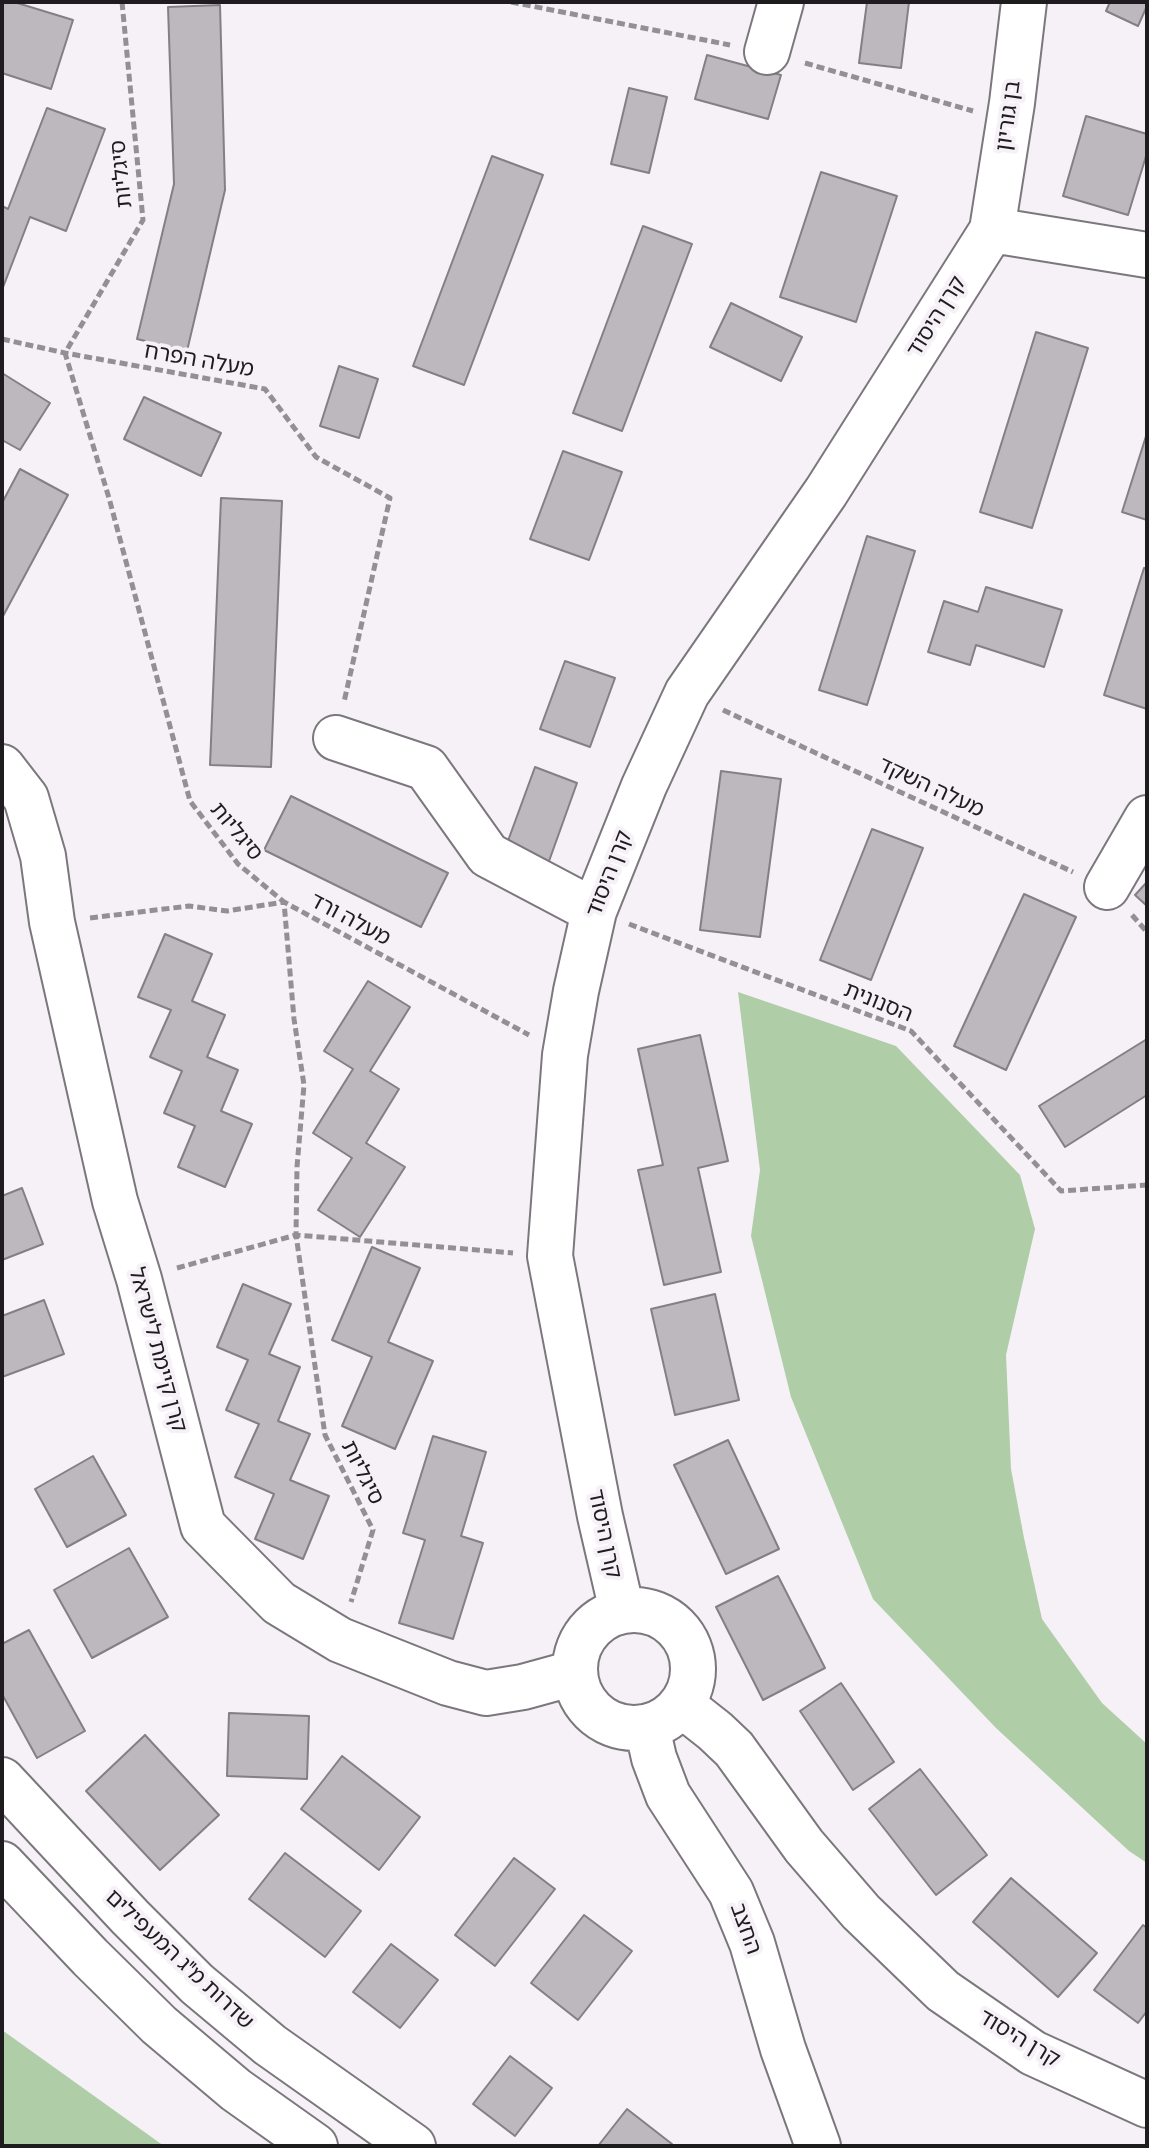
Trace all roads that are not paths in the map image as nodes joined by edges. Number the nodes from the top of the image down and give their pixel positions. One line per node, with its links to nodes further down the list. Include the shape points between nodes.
1 (781, 2): 3 (street)
2 (1024, 2): 4 (street, בן גוריון)
3 (767, 52)
4 (992, 230): 5 (street); 10 (street, קרן היסוד, via 826,492 687,693)
5 (1147, 255)
6 (336, 738): 10 (street, via 426,768 488,855)
7 (2, 767): 12 (street, קרן קיימת לישראל, via 26,798 43,856 52,922 115,1201 203,1526 279,1603 340,1640 448,1683 486,1693)
8 (1147, 818): 9 (street)
9 (1107, 887)
10 (594, 911): 11 (street, קרן היסוד, via 565,1055 550,1256)
11 (622, 1611): 12 (street, via 592,1627 582,1641); 13 (street, via 642,1610 661,1617 678,1629 689,1647 690,1687)
12 (574, 1673): 13 (street, via 591,1711 607,1723 627,1728)
13 (664, 1716): 16 (street, קרן היסוד, via 715,1731 734,1749 851,1901 943,1991 1033,2053); 17 (street, החצב, via 654,1758 668,1795 731,1892)
14 (2, 1780): 19 (street, שדרות מ"ג המעפילים, via 197,1984 270,2045)
15 (2, 1864): 18 (street, via 159,2025 236,2090)
16 (1147, 2105)
17 (817, 2145)
18 (315, 2146)
19 (413, 2146)

